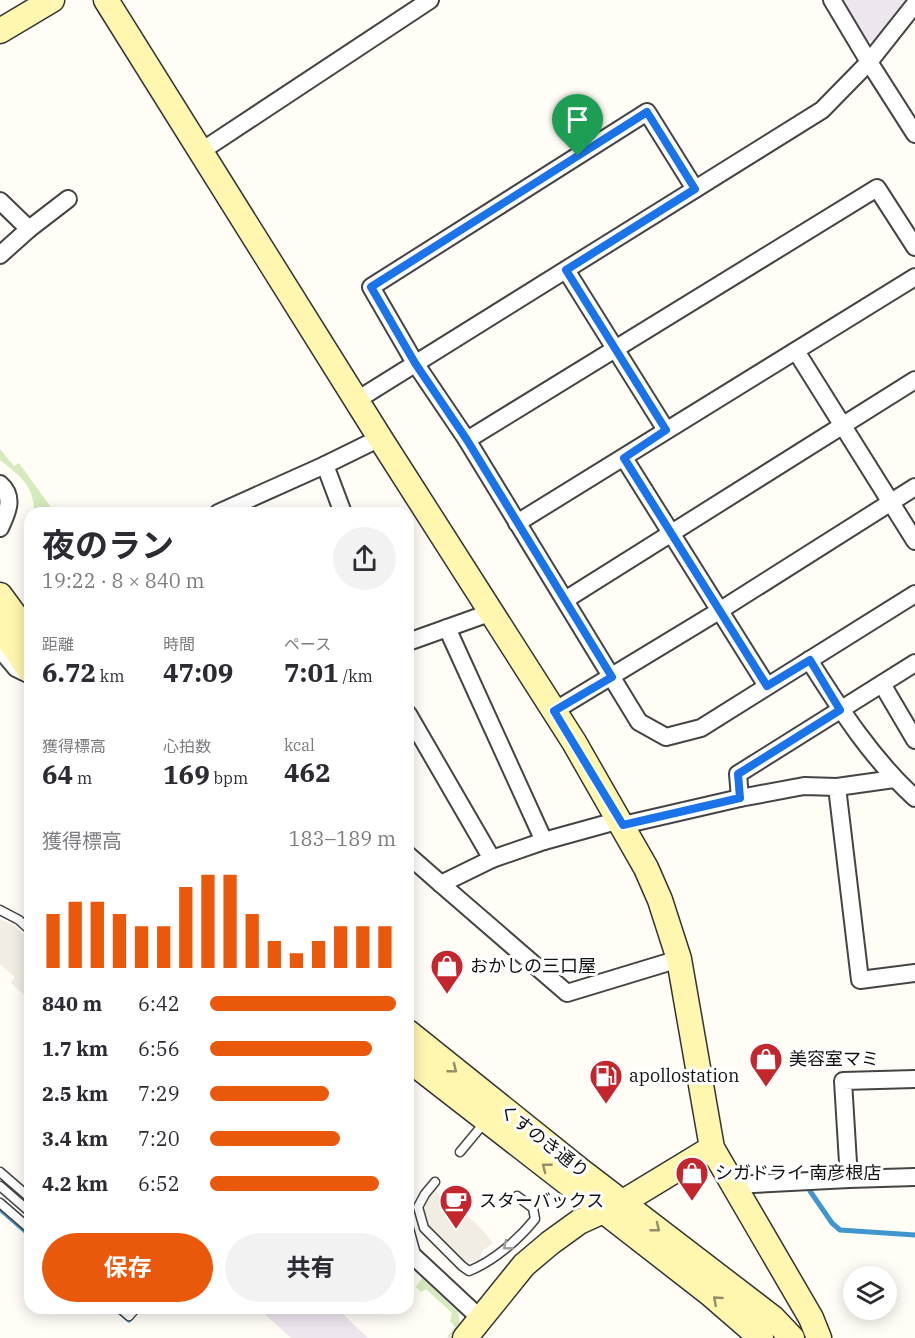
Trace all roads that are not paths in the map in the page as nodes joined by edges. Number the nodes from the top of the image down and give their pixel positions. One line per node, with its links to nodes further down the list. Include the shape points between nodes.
1 (52, 0): 6 (street)
2 (105, 0): 9 (street)
3 (430, 0): 9 (street)
4 (832, 0): 7 (street)
5 (915, 4): 7 (street)
6 (0, 31)
7 (869, 62): 8 (street); 10 (street, via 822,110)
8 (915, 134)
9 (200, 152): 22 (street)
10 (695, 189): 16 (street); 20 (street, via 647,112 371,287)
11 (68, 199): 13 (street)
12 (0, 201): 13 (street)
13 (28, 229): 15 (street)
14 (915, 247): 18 (street, via 878,188)
15 (0, 255)
16 (566, 270): 18 (street); 20 (street)
17 (915, 277): 19 (street)
18 (615, 350): 24 (street); 26 (street)
19 (796, 351): 23 (street); 24 (street)
20 (415, 363): 22 (street); 26 (street)
21 (915, 380): 23 (street)
22 (357, 400): 25 (street)
23 (843, 426): 31 (street); 37 (street)
24 (666, 430): 27 (street)
25 (380, 438): 28 (street); 43 (street)
26 (467, 440): 35 (street)
27 (624, 458): 35 (street); 37 (street)
28 (326, 465): 32 (street); 33 (street)
29 (0, 484): 34 (street, via 9,501)
30 (915, 488): 31 (street)
31 (891, 502): 38 (street); 42 (street)
32 (232, 507)
33 (341, 507)
34 (4, 511): 36 (street)
35 (517, 523): 41 (street)
36 (0, 528)
37 (671, 534): 41 (street); 42 (street)
38 (915, 541)
39 (915, 594): 49 (street)
40 (0, 595): 45 (street)
41 (565, 600): 53 (street)
42 (719, 611): 53 (street); 55 (street)
43 (492, 612): 46 (street); 57 (street)
44 (0, 627): 50 (street)
45 (24, 628)
46 (447, 628): 47 (street); 65 (street)
47 (414, 640)
48 (0, 649): 52 (street)
49 (810, 660): 55 (street); 56 (street)
50 (24, 662)
51 (915, 663): 54 (street)
52 (24, 672)
53 (612, 677): 55 (street, via 639,722 666,737 701,728); 57 (street)
54 (882, 684): 56 (street); 59 (street)
55 (767, 686)
56 (840, 710): 60 (street); 62 (street, via 738,774)
57 (554, 711): 64 (street)
58 (414, 724): 66 (street)
59 (915, 740)
60 (894, 779): 61 (street); 63 (street)
61 (837, 787): 62 (street, via 804,786); 72 (street, via 860,980)
62 (740, 798): 64 (street)
63 (915, 798)
64 (621, 823): 65 (street); 71 (street, via 660,900)
65 (544, 841): 66 (street)
66 (492, 859): 68 (street)
67 (414, 860): 68 (street)
68 (441, 884): 71 (street, via 567,993)
69 (0, 910): 70 (lane)
70 (24, 925)
71 (679, 959): 77 (street)
72 (915, 973)
73 (414, 1037): 89 (street, くすのき通り, one-way to 89, via 571,1163)
74 (414, 1064): 76 (street, くすのき通り)
75 (915, 1079): 81 (street, via 843,1081)
76 (486, 1120): 78 (lane); 89 (street, くすのき通り, one-way to 76)
77 (712, 1148): 84 (street); 89 (street)
78 (460, 1152)
79 (0, 1172): 85 (lane)
80 (915, 1177): 81 (street)
81 (849, 1179): 84 (street)
82 (435, 1182): 86 (lane, one-way to 82, via 532,1208 535,1219 482,1266 470,1270 424,1228 418,1207)
83 (0, 1184): 88 (lane)
84 (734, 1185): 96 (street)
85 (24, 1193)
86 (517, 1196)
87 (0, 1203): 90 (lane)
88 (24, 1205)
89 (612, 1206): 92 (street, via 579,1222 524,1265); 94 (street, くすのき通り, one-way to 89); 95 (street, くすのき通り, one-way to 95, via 773,1318)
90 (24, 1224)
91 (414, 1257): 92 (street)
92 (481, 1319): 93 (street)
93 (465, 1338)
94 (761, 1338)
95 (792, 1338)
96 (819, 1338)

